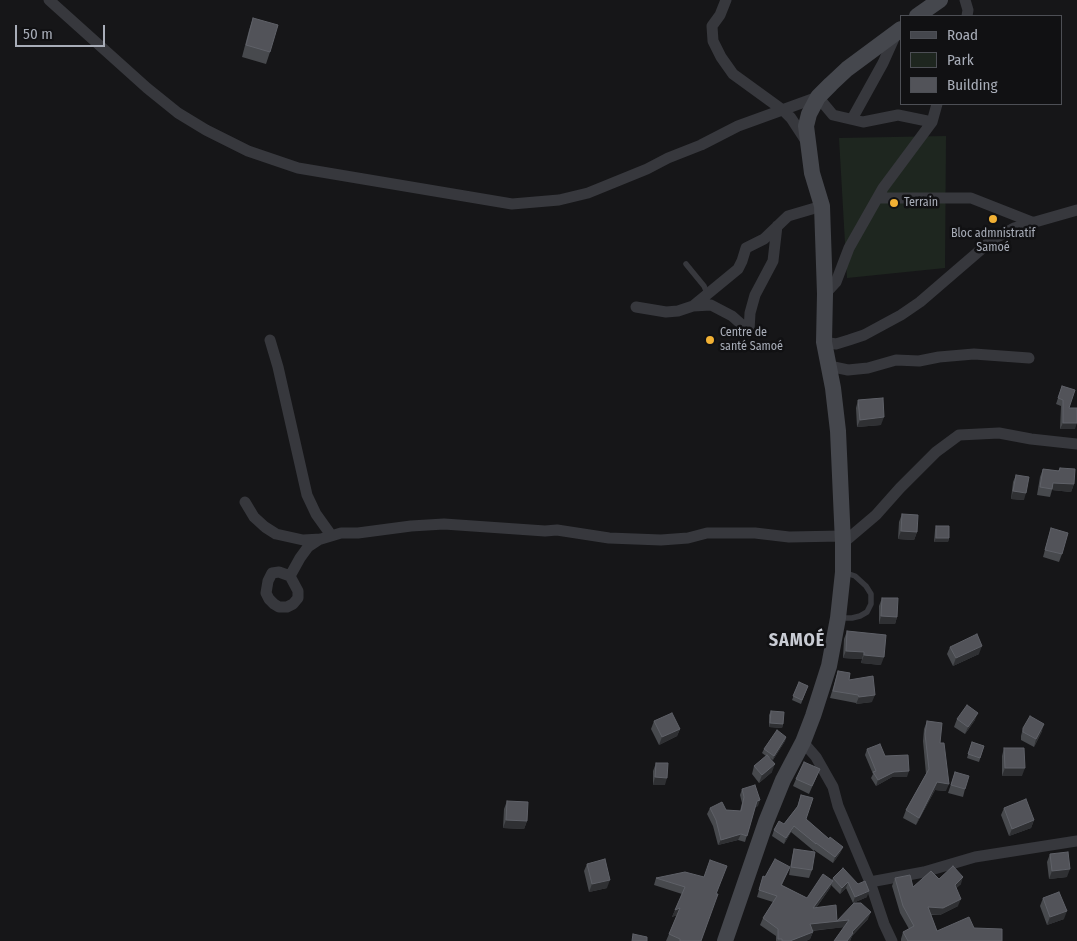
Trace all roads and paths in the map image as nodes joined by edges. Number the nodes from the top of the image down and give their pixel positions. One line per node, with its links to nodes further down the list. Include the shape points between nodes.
1 (49, 0): 10 (street, via 178,112 248,151 298,168 512,204 559,200 588,193 648,170 738,126)
2 (726, 0): 10 (street, via 712,26 713,41 721,57 733,74)
3 (940, 0): 5 (main road)
4 (965, 0): 6 (street)
5 (919, 15)
6 (967, 15)
7 (899, 30): 8 (main road, via 847,69); 11 (street)
8 (818, 97): 10 (street); 11 (street, via 833,115); 13 (main road, via 806,126)
9 (937, 105): 12 (street)
10 (784, 110): 13 (street)
11 (852, 119): 12 (street, via 863,122 898,115)
12 (932, 122): 14 (street)
13 (807, 142): 15 (main road)
14 (878, 198): 17 (street, via 971,198); 21 (street, via 849,248 836,282)
15 (822, 206): 18 (street, via 788,216); 21 (main road)
16 (1077, 210): 17 (street)
17 (1032, 222): 25 (street, via 992,240 901,315 864,335 836,344)
18 (778, 226): 20 (street, via 764,239 746,248 738,269); 22 (street, via 773,261 755,295 749,331 732,316 711,305)
19 (686, 264): 20 (lane)
20 (707, 293): 22 (street)
21 (825, 294): 25 (main road)
22 (693, 306): 23 (street, via 666,312)
23 (636, 307)
24 (270, 340): 30 (street, via 307,495)
25 (824, 342): 27 (main road)
26 (1029, 358): 27 (street, via 974,354 919,361 896,360 848,370)
27 (829, 366): 31 (main road, via 837,418)
28 (1077, 444): 31 (street, via 999,433 959,435 936,452 876,515)
29 (244, 502): 30 (street, via 254,517 276,534 303,540)
30 (326, 537): 31 (street, via 444,524 661,540 706,534 755,533); 33 (street, via 308,546)
31 (842, 539): 32 (main road)
32 (843, 572): 34 (main road); 34 (lane, via 855,576 866,586 871,594 871,604 860,616)
33 (290, 576)
34 (838, 618): 35 (main road, via 829,666)
35 (803, 742): 37 (street, via 816,757 832,787); 38 (main road, via 766,822)
36 (1077, 841): 37 (street, via 975,857 924,872)
37 (870, 882): 39 (street)
38 (725, 941)
39 (892, 941)

